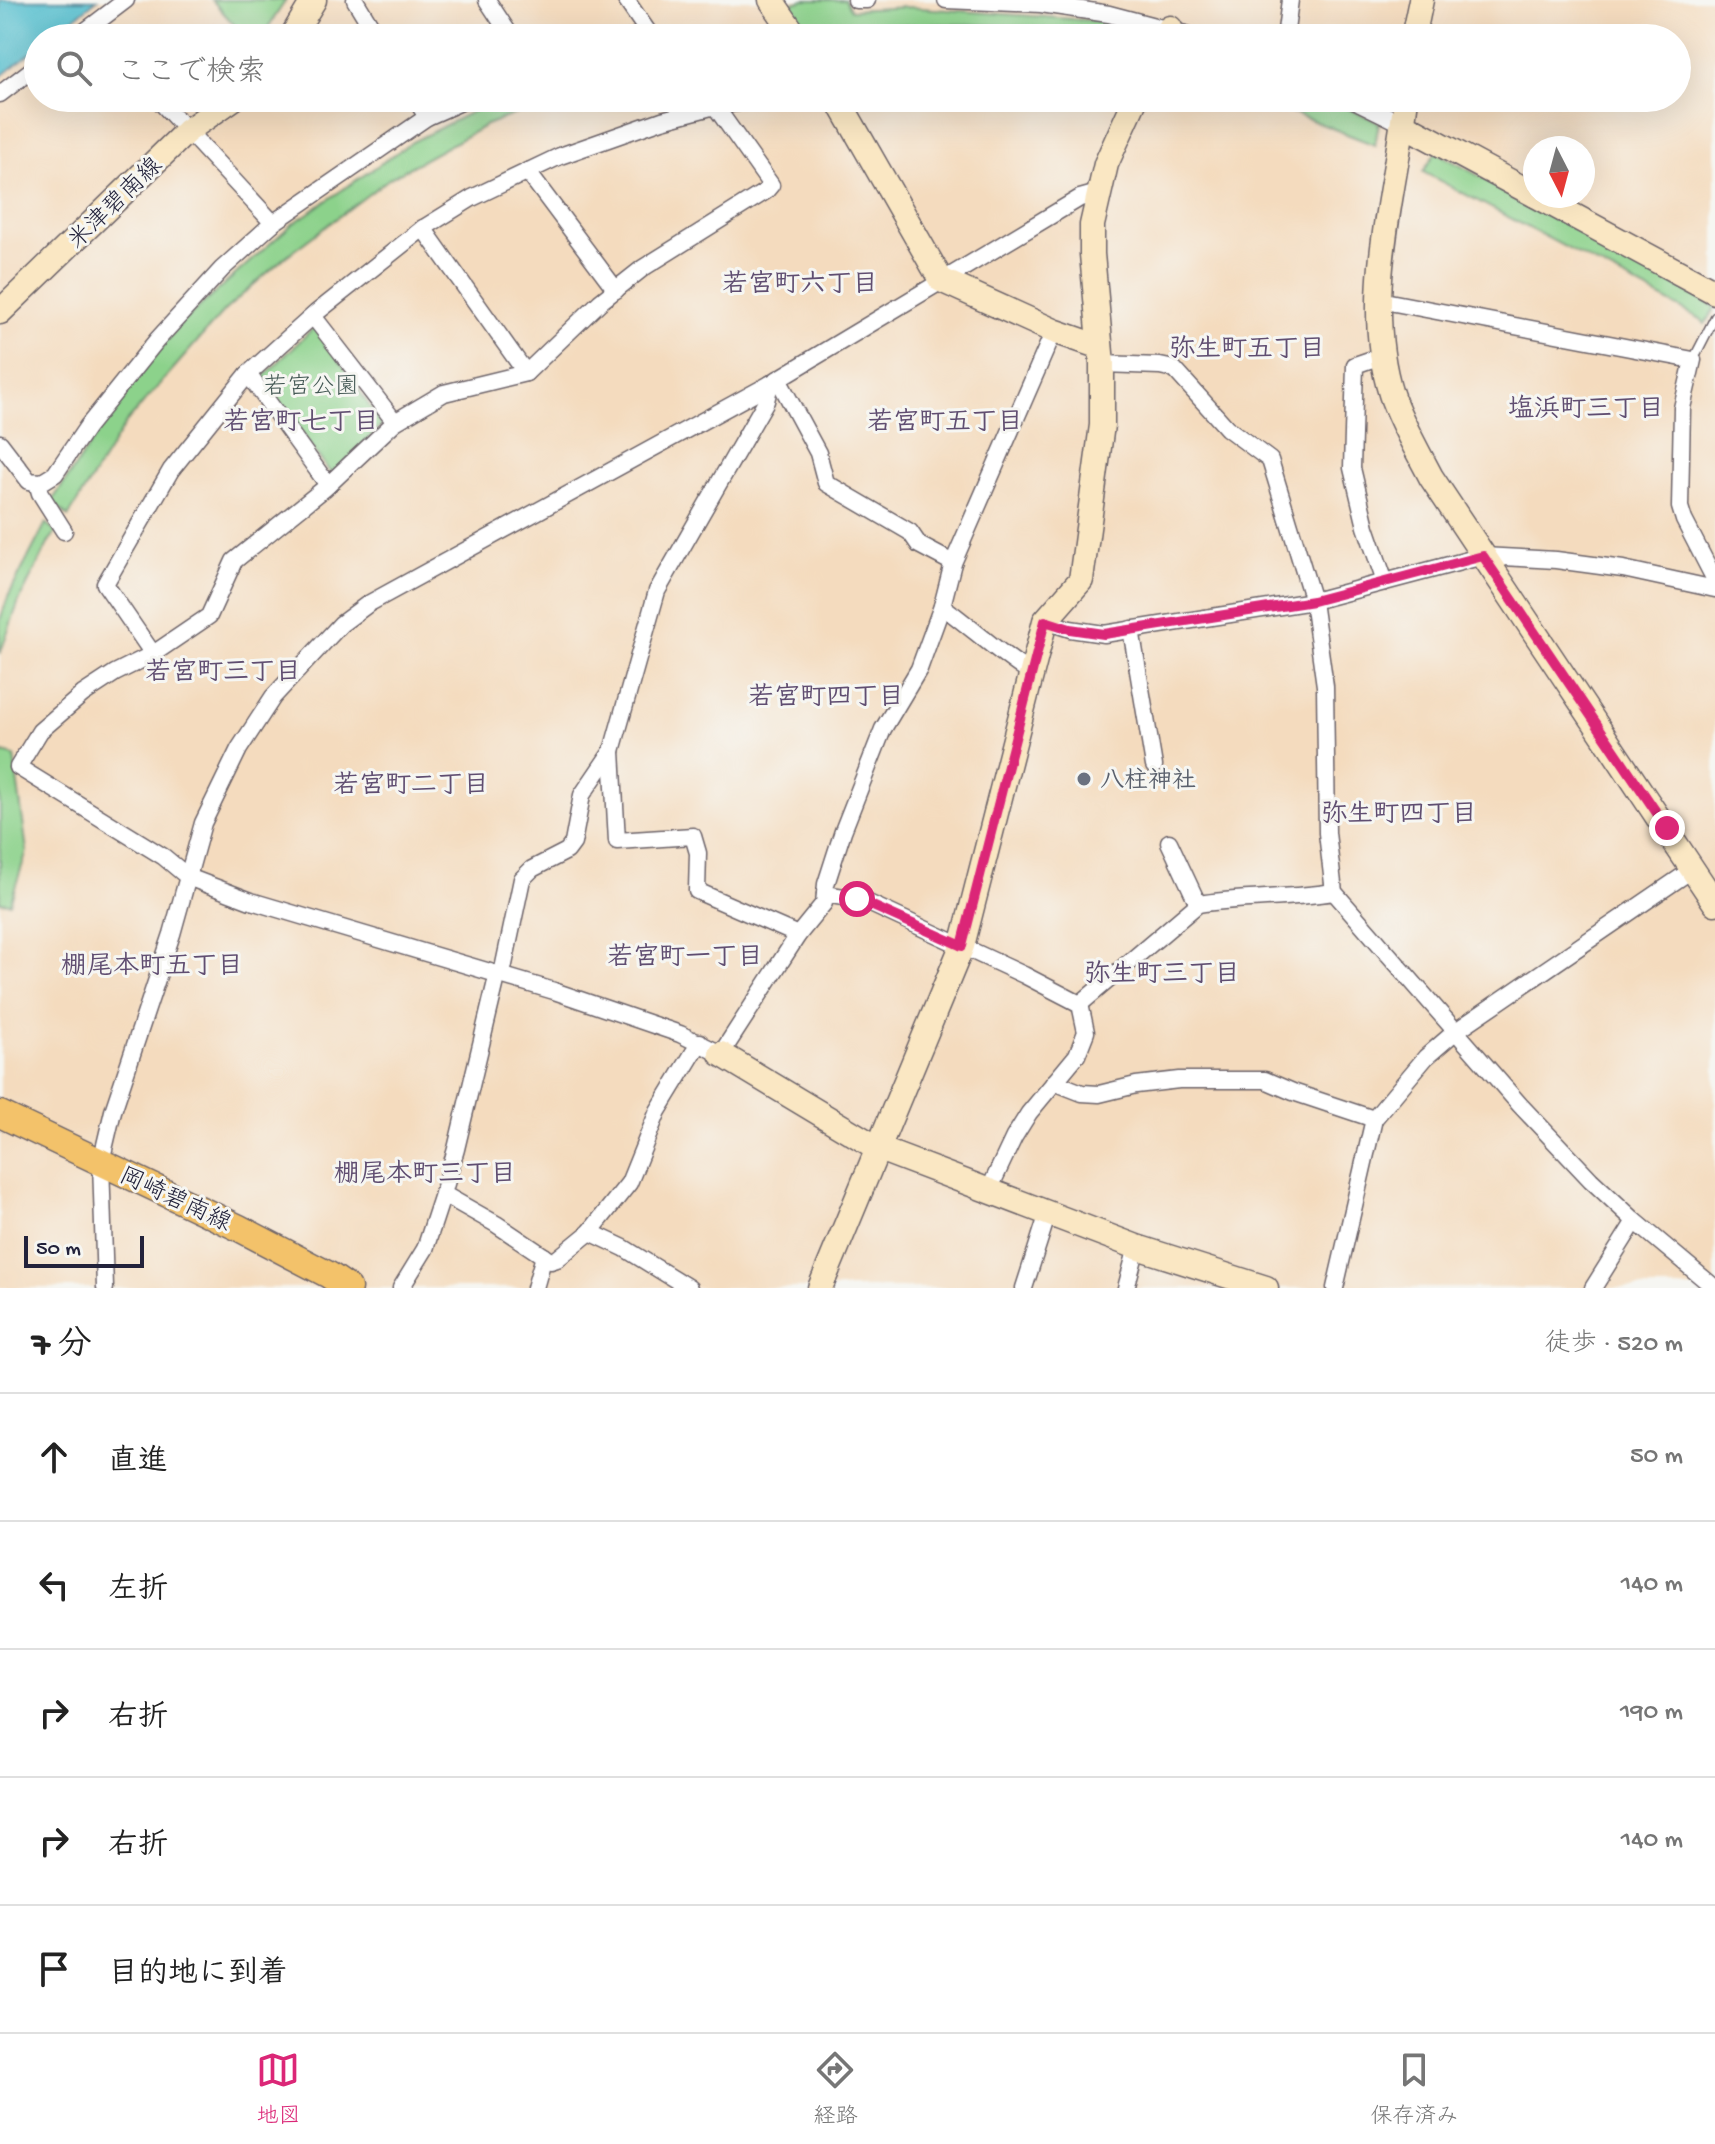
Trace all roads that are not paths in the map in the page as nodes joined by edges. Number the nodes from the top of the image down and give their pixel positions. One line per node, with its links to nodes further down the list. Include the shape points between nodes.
1 (126, 0): 13 (street)
2 (314, 0): 14 (street)
3 (355, 0): 15 (street)
4 (487, 0): 16 (street)
5 (626, 0): 17 (street)
6 (771, 0): 18 (street)
7 (856, 0): 8 (street)
8 (867, 0)
9 (946, 0): 12 (street)
10 (1290, 0): 20 (street)
11 (1421, 0): 21 (street)
12 (1041, 2): 19 (street)
13 (105, 24)
14 (299, 24)
15 (370, 24)
16 (503, 24)
17 (642, 24)
18 (787, 24)
19 (1140, 24)
20 (1287, 24)
21 (1416, 24)
22 (24, 76): 23 (street)
23 (0, 94)
24 (170, 112): 36 (street)
25 (214, 112): 36 (street, 米津碧南線)
26 (424, 112): 34 (street)
27 (438, 112): 34 (street)
28 (692, 112): 37 (street)
29 (719, 112): 44 (street, via 771,185)
30 (845, 112): 43 (street)
31 (1129, 112): 39 (street)
32 (1379, 112): 35 (street)
33 (1404, 112): 35 (street)
34 (427, 117): 41 (street)
35 (1403, 124): 38 (street); 46 (street)
36 (187, 131): 41 (street); 47 (street, 米津碧南線)
37 (527, 171): 42 (street); 44 (street)
38 (1523, 189)
39 (1098, 193): 43 (street, via 1080,198); 52 (street, via 1092,254)
40 (1558, 208): 45 (street)
41 (273, 223): 59 (street, via 157,340 55,474)
42 (423, 228): 48 (street); 54 (street)
43 (941, 280): 50 (street); 56 (street)
44 (616, 290): 54 (street)
45 (1715, 292)
46 (1379, 300): 51 (street); 53 (street)
47 (0, 312)
48 (313, 316): 55 (street); 57 (street)
49 (1715, 317): 53 (lane)
50 (1054, 331): 52 (street); 63 (street)
51 (1384, 355): 62 (street, via 1391,393 1407,432); 65 (street, via 1355,365 1351,456 1366,527)
52 (1101, 356): 67 (street, via 1174,369 1227,428 1265,454); 69 (street, via 1102,425 1081,580)
53 (1693, 360): 64 (street, via 1682,408 1680,507)
54 (526, 373): 57 (street, via 444,393)
55 (248, 374): 60 (street); 71 (street, via 171,470 105,584)
56 (774, 381): 63 (street, via 818,453 826,483); 73 (street, via 657,591); 77 (street, via 426,571 341,624 273,697 239,749 203,823)
57 (395, 422): 60 (street)
58 (0, 443): 59 (street, via 26,479)
59 (37, 483): 61 (street)
60 (328, 485): 71 (street, via 234,561 209,616)
61 (64, 531)
62 (1483, 556): 65 (street); 66 (street, via 1623,569); 76 (street)
63 (953, 563): 68 (street)
64 (1715, 580)
65 (1385, 582): 67 (street)
66 (1715, 589)
67 (1313, 601): 70 (street); 78 (street, via 1325,686 1327,833)
68 (942, 606): 72 (street); 79 (street, via 919,669 883,729)
69 (1045, 621): 70 (street, via 1104,634); 72 (street)
70 (1131, 629): 74 (street)
71 (153, 654): 77 (street, via 83,694 40,731 18,767)
72 (1030, 673): 83 (street)
73 (612, 751): 82 (street, via 617,841 693,836 697,891); 84 (street, via 582,795 573,843 522,879)
74 (1154, 766)
75 (1169, 842): 81 (street)
76 (1693, 869): 80 (street); 86 (street)
77 (188, 877): 84 (street, via 251,901); 92 (street)
78 (1334, 892): 81 (street); 86 (street)
79 (825, 894): 82 (street, via 824,903); 83 (street, via 862,900)
80 (1715, 903)
81 (1198, 904): 85 (street)
82 (798, 935): 87 (street)
83 (962, 946): 85 (street); 91 (street)
84 (500, 974): 87 (street); 94 (street)
85 (1080, 1004): 88 (street, via 1085,1037)
86 (1456, 1031): 90 (street, via 1426,1057); 96 (street, via 1530,1116)
87 (711, 1048): 91 (street); 97 (street, via 658,1111 629,1183)
88 (1054, 1082): 90 (street, via 1099,1094 1179,1080 1265,1080); 93 (street, via 1014,1137)
89 (0, 1114): 92 (main road, 岡崎碧南線)
90 (1374, 1119): 109 (street)
91 (879, 1149): 93 (street); 105 (street)
92 (101, 1162): 100 (street); 101 (main road, 岡崎碧南線)
93 (989, 1190): 95 (street)
94 (443, 1194): 99 (street); 102 (street, via 425,1249)
95 (1048, 1213): 98 (street); 106 (street)
96 (1635, 1221): 110 (street); 111 (street)
97 (590, 1232): 99 (street, via 557,1259); 104 (street)
98 (1137, 1247): 107 (street); 108 (street)
99 (544, 1256): 103 (street)
100 (105, 1288)
101 (348, 1288)
102 (401, 1288)
103 (535, 1288)
104 (689, 1288)
105 (820, 1288)
106 (1024, 1288)
107 (1126, 1288)
108 (1266, 1288)
109 (1335, 1288)
110 (1593, 1288)
111 (1715, 1288)

